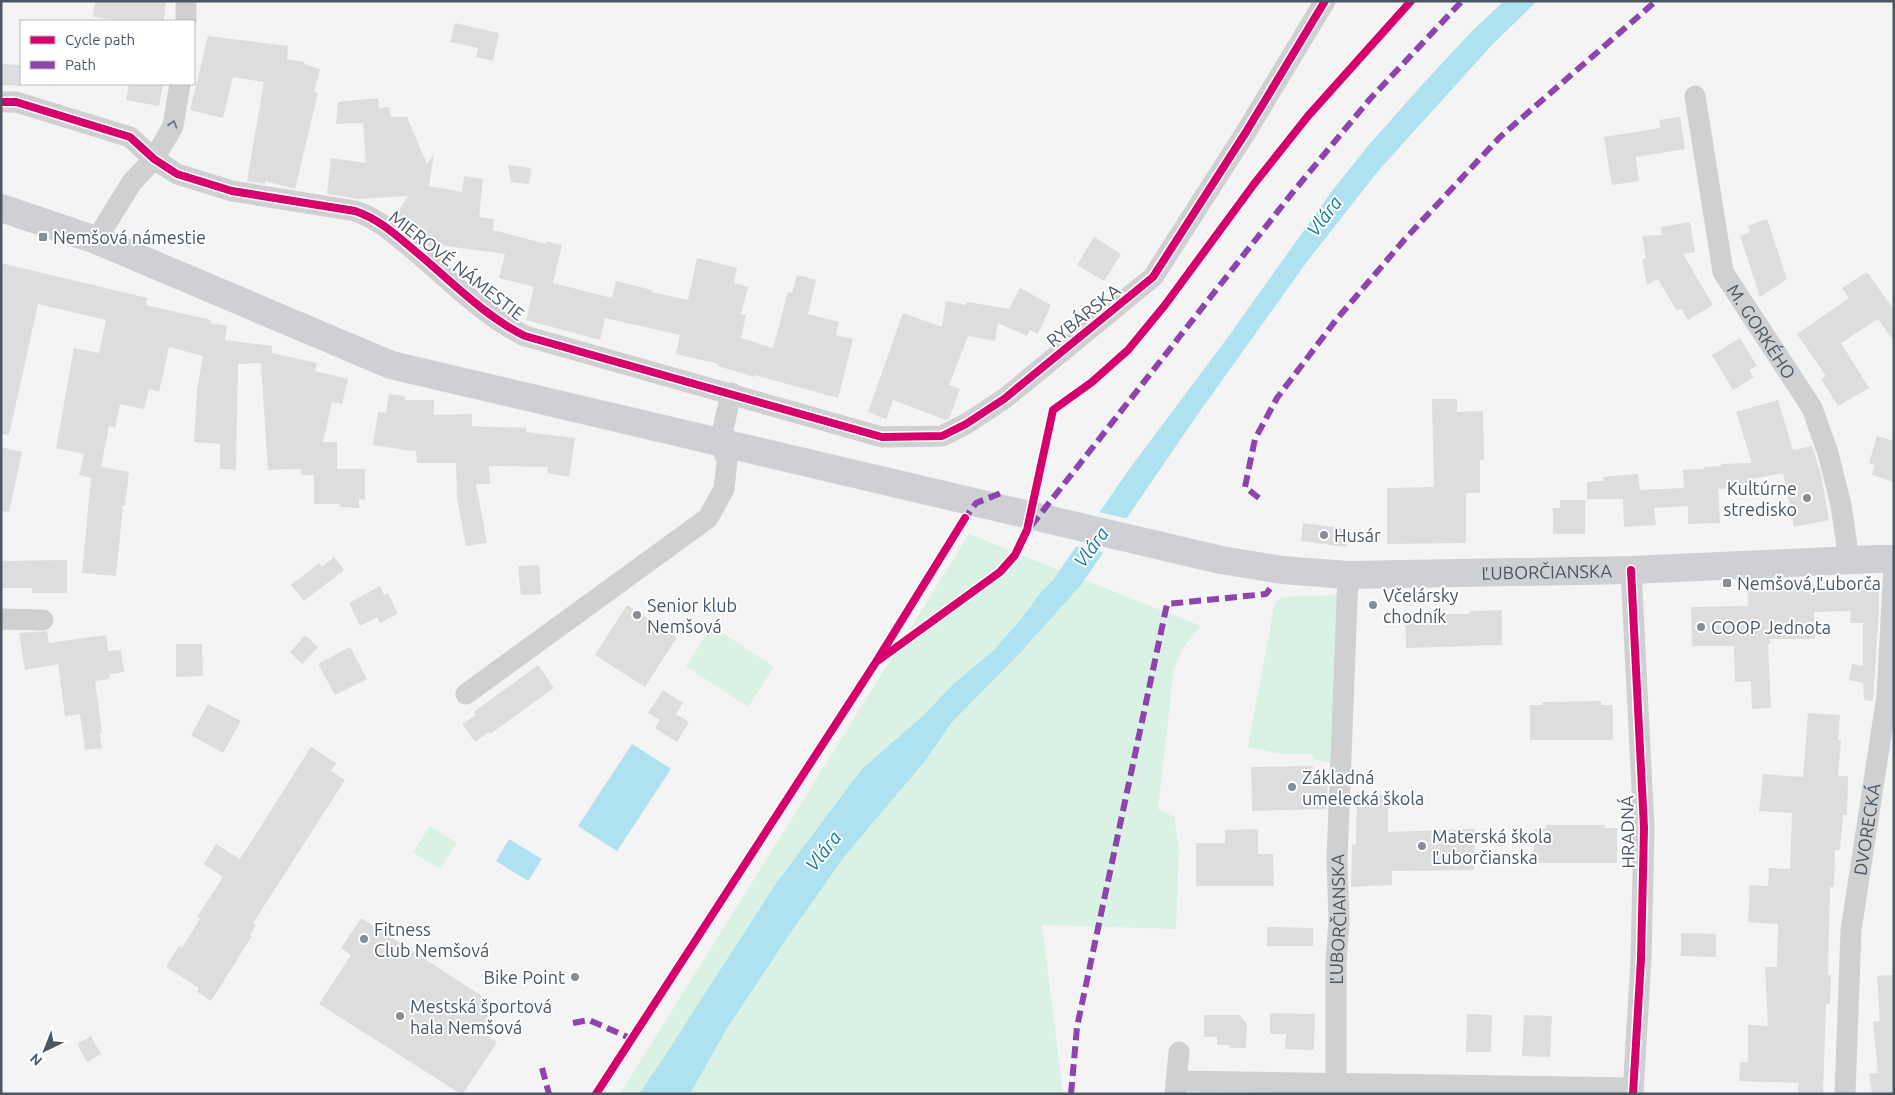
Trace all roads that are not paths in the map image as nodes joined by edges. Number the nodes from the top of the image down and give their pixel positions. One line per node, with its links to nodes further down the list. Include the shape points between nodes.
1 (186, 1): 3 (street)
2 (1325, 1): 10 (street, RYBÁRSKA, via 1153,277 1004,400 942,436 882,437)
3 (186, 20)
4 (180, 85): 7 (street, one-way to 4, via 174,126)
5 (1695, 96): 12 (street, M. GORKÉHO, via 1723,272 1812,408 1841,505)
6 (1, 102): 7 (street, MIEROVÉ NÁMESTIE, via 16,102 130,137)
7 (154, 159): 9 (street, via 132,182); 10 (street, MIEROVÉ NÁMESTIE, via 177,174 232,191 367,215 394,233 478,304 525,336)
8 (1, 208): 9 (main road)
9 (96, 240): 11 (main road, via 391,365)
10 (732, 393): 11 (street)
11 (720, 443): 16 (main road, ĽUBORČIANSKA, via 1221,560 1282,570); 19 (street, via 727,461 724,489 708,518)
12 (1849, 560): 13 (main road, ĽUBORČIANSKA); 15 (main road, ĽUBORČIANSKA)
13 (1894, 560)
14 (1894, 566): 24 (street, DVORECKÁ, via 1887,696 1850,930)
15 (1631, 570): 16 (main road, ĽUBORČIANSKA); 23 (street, HRADNÁ, via 1644,828 1642,959)
16 (1348, 575): 21 (street, ĽUBORČIANSKA, via 1337,860)
17 (1, 619): 18 (street)
18 (43, 620)
19 (466, 694)
20 (1180, 1052): 22 (street)
21 (1336, 1083): 22 (street); 23 (street)
22 (1176, 1087)
23 (1633, 1091)
24 (1845, 1094)

